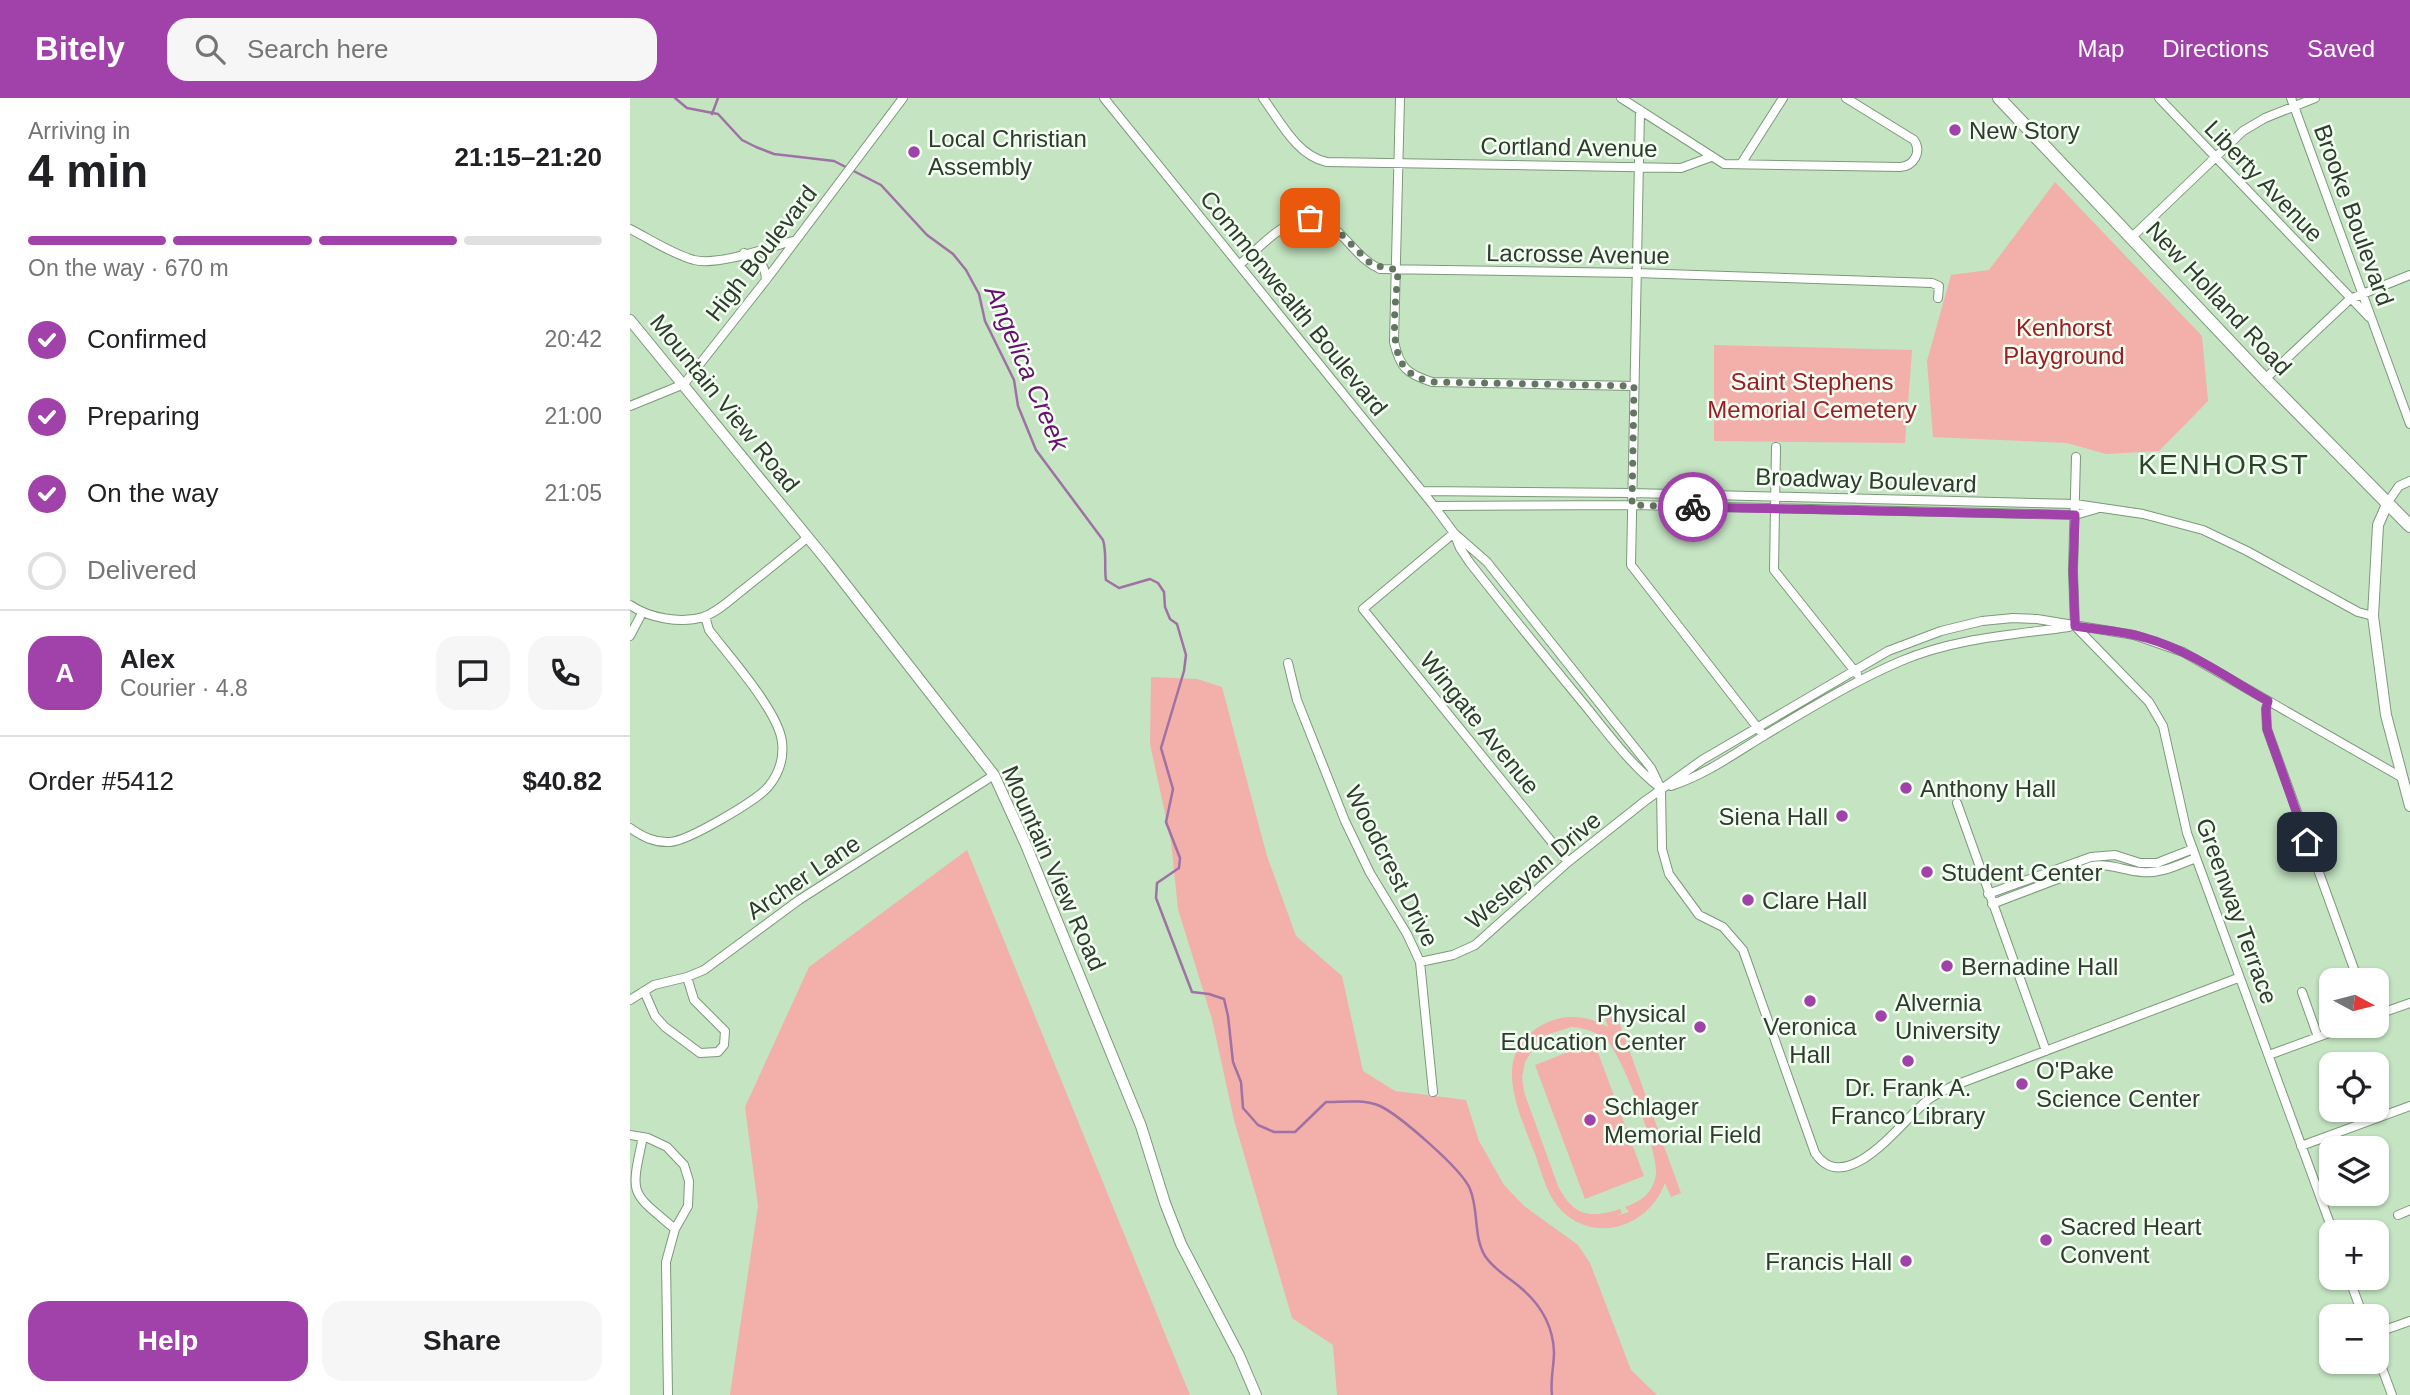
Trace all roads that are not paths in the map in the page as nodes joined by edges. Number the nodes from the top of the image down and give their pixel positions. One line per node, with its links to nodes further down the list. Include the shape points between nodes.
1 (903, 98): 20 (street, High Boulevard)
2 (1104, 98): 22 (street, Commonwealth Boulevard)
3 (1263, 98): 15 (street, Cortland Avenue, via 1292,138 1315,159)
4 (1400, 98): 15 (street)
5 (1621, 98): 12 (street)
6 (1783, 98): 16 (street)
7 (1846, 98): 16 (street, via 1910,136 1917,146 1910,164)
8 (1999, 98): 19 (main road, New Holland Road)
9 (2159, 98): 14 (street, Liberty Avenue)
10 (2315, 98): 11 (street)
11 (2292, 102): 14 (street, via 2243,131); 27 (street, Brooke Boulevard)
12 (1640, 110): 13 (street); 17 (street)
13 (1711, 157): 16 (street); 17 (street, Cortland Avenue, via 1681,169)
14 (2216, 159): 19 (street); 29 (street, Liberty Avenue)
15 (1399, 163): 17 (street, Cortland Avenue); 23 (street)
16 (1741, 164)
17 (1639, 168): 24 (street)
18 (630, 229): 21 (street, via 694,260 718,261)
19 (2133, 237): 32 (main road, New Holland Road)
20 (796, 240): 21 (street); 26 (street, High Boulevard)
21 (744, 253): 26 (street, via 761,262)
22 (1239, 265): 23 (street, Lacrosse Avenue, via 1285,226 1310,218 1331,224 1372,265); 40 (street, Commonwealth Boulevard)
23 (1398, 270): 24 (street, Lacrosse Avenue); 34 (street, via 1394,342 1410,374 1432,382)
24 (1636, 273): 28 (street, Lacrosse Avenue, via 1932,283 1939,286); 34 (street)
25 (2410, 275): 27 (street)
26 (766, 279): 33 (street, High Boulevard)
27 (2361, 293): 29 (street); 31 (street, Brooke Boulevard)
28 (1938, 298)
29 (2350, 299): 31 (street, Liberty Avenue); 32 (street)
30 (630, 320): 33 (street, Mountain View Road)
31 (2371, 320): 36 (street, Brooke Boulevard)
32 (2265, 379): 43 (main road, New Holland Road)
33 (684, 384): 35 (street, High Boulevard); 52 (street, Mountain View Road)
34 (1634, 386): 41 (street)
35 (630, 406)
36 (2410, 424)
37 (1776, 447): 42 (street)
38 (2076, 457): 44 (street)
39 (2410, 481): 43 (street, via 2399,486)
40 (1422, 491): 41 (street, Broadway Boulevard); 46 (street, Commonwealth Boulevard)
41 (1632, 493): 42 (street, Broadway Boulevard); 45 (street)
42 (1776, 496): 44 (street, Broadway Boulevard); 47 (street)
43 (2388, 502): 50 (main road, New Holland Road); 56 (street, via 2378,525)
44 (2075, 504): 48 (street, Broadway Boulevard); 49 (street)
45 (1632, 505): 46 (street, Broadway Boulevard); 47 (street, Broadway Boulevard); 63 (street, via 1631,565)
46 (1434, 506): 51 (street, Commonwealth Boulevard)
47 (1775, 509): 49 (street, Broadway Boulevard); 60 (street, via 1774,570)
48 (2099, 509): 49 (street, Broadway Boulevard); 56 (street, Broadway Boulevard, via 2170,520 2218,536)
49 (2075, 515): 57 (street)
50 (2410, 526)
51 (1454, 533): 67 (street, Commonwealth Boulevard, via 1487,562 1651,768); 67 (street, Commonwealth Boulevard, via 1470,563 1548,661 1623,753); 72 (street, Wingate Avenue, via 1363,609)
52 (808, 537): 55 (street); 65 (street, Mountain View Road)
53 (630, 605): 54 (street)
54 (642, 613): 55 (street, via 672,618); 58 (street)
55 (705, 616): 70 (street, via 709,630 773,716 783,744 778,771 766,790 690,837 662,842)
56 (2373, 616): 66 (street, via 2386,715)
57 (2075, 626): 60 (street, via 2037,619 1982,621 1888,651); 61 (street, via 1948,645); 62 (street, via 2146,638 2183,653); 71 (street, Greenway Terrace, via 2156,711)
58 (630, 636)
59 (1289, 663): 75 (street, Woodcrest Drive, via 1297,700 1345,821)
60 (1855, 671): 61 (street); 63 (street)
61 (1862, 680): 64 (street)
62 (2268, 701): 66 (street); 76 (street, via 2267,729)
63 (1758, 728): 64 (street); 67 (street)
64 (1764, 736): 67 (street, via 1688,781)
65 (994, 775): 77 (street, Archer Lane); 100 (street, Mountain View Road, via 1141,1126 1181,1244)
66 (2401, 777): 69 (street)
67 (1661, 789): 72 (street, Wesleyan Drive); 85 (street, via 1662,849 1669,874 1699,915 1723,927 1743,950 1815,1153 1825,1164 1850,1166 1894,1135 1928,1100)
68 (1956, 803): 73 (street)
69 (2410, 806)
70 (630, 828)
71 (2194, 854): 73 (street, via 2158,863 2115,855 2091,857); 74 (street, via 2159,872 2092,866); 78 (street, Greenway Terrace)
72 (1568, 862): 75 (street, Wesleyan Drive, via 1475,945)
73 (1988, 894): 74 (street)
74 (1992, 904): 85 (street)
75 (1420, 962): 87 (street, Woodcrest Drive)
76 (2354, 968)
77 (687, 977): 79 (street, Archer Lane); 79 (street, via 694,1000 725,1031 718,1052 700,1053 665,1027)
78 (2238, 978): 85 (street); 86 (street, Greenway Terrace)
79 (644, 990): 81 (street, Archer Lane)
80 (2302, 992): 84 (street, Greenway Terrace)
81 (630, 1000)
82 (2410, 1003): 83 (street)
83 (2389, 1010)
84 (2318, 1037): 86 (street)
85 (2046, 1051)
86 (2269, 1055): 91 (street, Greenway Terrace)
87 (1433, 1092)
88 (2410, 1106): 91 (street)
89 (630, 1135): 90 (street)
90 (643, 1137): 95 (street, via 632,1179 634,1193); 95 (street, via 667,1147 687,1173 688,1206)
91 (2301, 1146): 94 (street, Greenway Terrace)
92 (2410, 1210): 93 (street)
93 (2398, 1215)
94 (2329, 1220)
95 (675, 1229): 99 (street, via 666,1262)
96 (2410, 1321): 97 (street)
97 (2389, 1328)
98 (2384, 1374): 101 (street)
99 (668, 1395)
100 (1256, 1395)
101 (2392, 1395)

